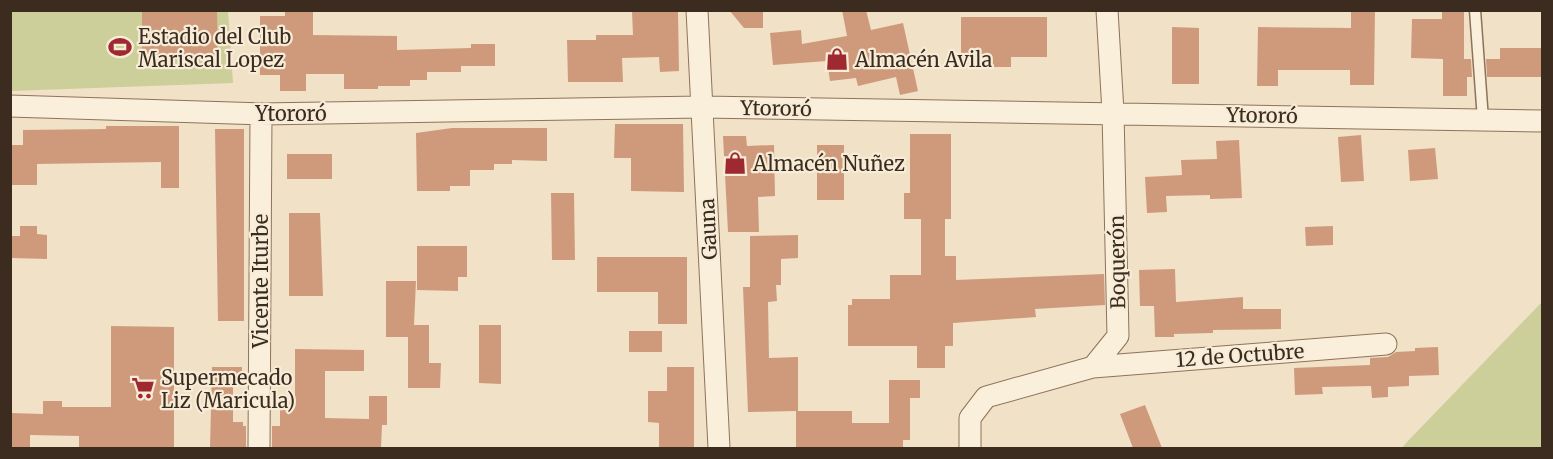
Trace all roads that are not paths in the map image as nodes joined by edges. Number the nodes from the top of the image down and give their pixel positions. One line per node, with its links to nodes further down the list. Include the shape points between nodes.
1 (696, 10): 5 (street, Gauna)
2 (1107, 10): 6 (street, Boquerón)
3 (1474, 10): 8 (lane)
4 (10, 106): 7 (street, Ytororó)
5 (702, 107): 6 (street, Ytororó); 7 (street, Ytororó); 13 (street, Gauna)
6 (1113, 112): 8 (street, Ytororó); 11 (street, Boquerón, via 1118,336)
7 (261, 114): 12 (street, Vicente Iturbe)
8 (1483, 120): 9 (street, Ytororó)
9 (1542, 121)
10 (1386, 344): 11 (street, 12 de Octubre)
11 (1093, 367): 14 (street, via 986,397 970,418)
12 (259, 448)
13 (719, 448)
14 (970, 448)

